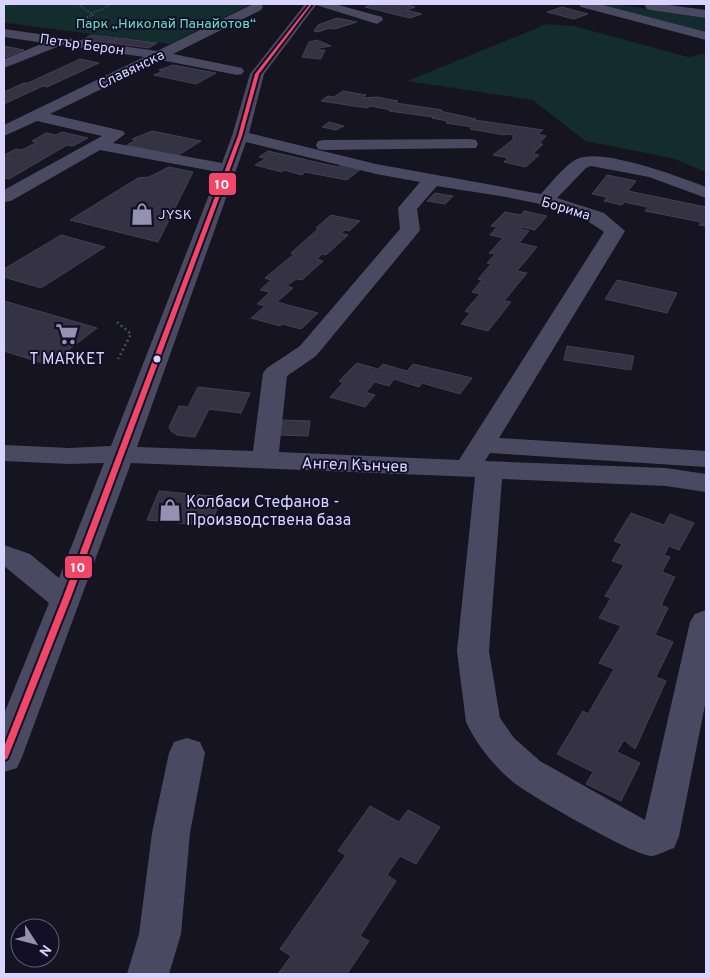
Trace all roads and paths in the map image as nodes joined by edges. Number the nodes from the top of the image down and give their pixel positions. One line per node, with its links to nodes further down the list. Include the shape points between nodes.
1 (13, 4): 7 (path)
2 (78, 4): 11 (path)
3 (110, 4): 11 (path)
4 (311, 4): 23 (street, via 257,74)
5 (322, 4): 13 (street)
6 (585, 4): 16 (street)
7 (4, 5)
8 (642, 5): 10 (street)
9 (257, 6): 18 (street, Славянска)
10 (666, 6): 12 (street)
11 (91, 13): 14 (path, via 93,15 82,19)
12 (706, 14)
13 (377, 20)
14 (122, 31)
15 (4, 33): 17 (street, Петър Берон)
16 (706, 36)
17 (59, 41): 18 (street, Петър Берон); 19 (street)
18 (160, 54): 20 (street, Петър Берон); 21 (street, Славянска)
19 (4, 64)
20 (236, 71)
21 (35, 116): 22 (street, Славянска); 25 (street, via 117,134)
22 (4, 131)
23 (240, 136): 26 (street, Борима); 27 (street)
24 (470, 144): 26 (street)
25 (98, 145): 27 (street); 30 (street)
26 (284, 146): 28 (street, Борима)
27 (228, 169): 35 (street)
28 (432, 180): 31 (street, Борима); 37 (street, via 407,208 410,230 308,351 276,373)
29 (706, 193): 31 (street, via 654,173 589,160 580,164)
30 (4, 197)
31 (545, 200): 38 (street, Борима, via 597,217 615,230)
32 (118, 322): 33 (path, via 131,334)
33 (118, 359)
34 (4, 453): 35 (street, Ангел Кънчев)
35 (119, 454): 37 (street, Ангел Кънчев); 41 (street)
36 (706, 459): 38 (street)
37 (265, 461): 38 (street, Ангел Кънчев)
38 (479, 461): 39 (street, Ангел Кънчев); 42 (street, via 473,651 483,722 501,748 527,772 632,832 651,839 660,836)
39 (706, 483)
40 (4, 555): 41 (street, via 18,560)
41 (66, 600): 44 (street)
42 (706, 622)
43 (187, 753): 45 (street, via 171,833 160,934)
44 (4, 757)
45 (148, 974)

